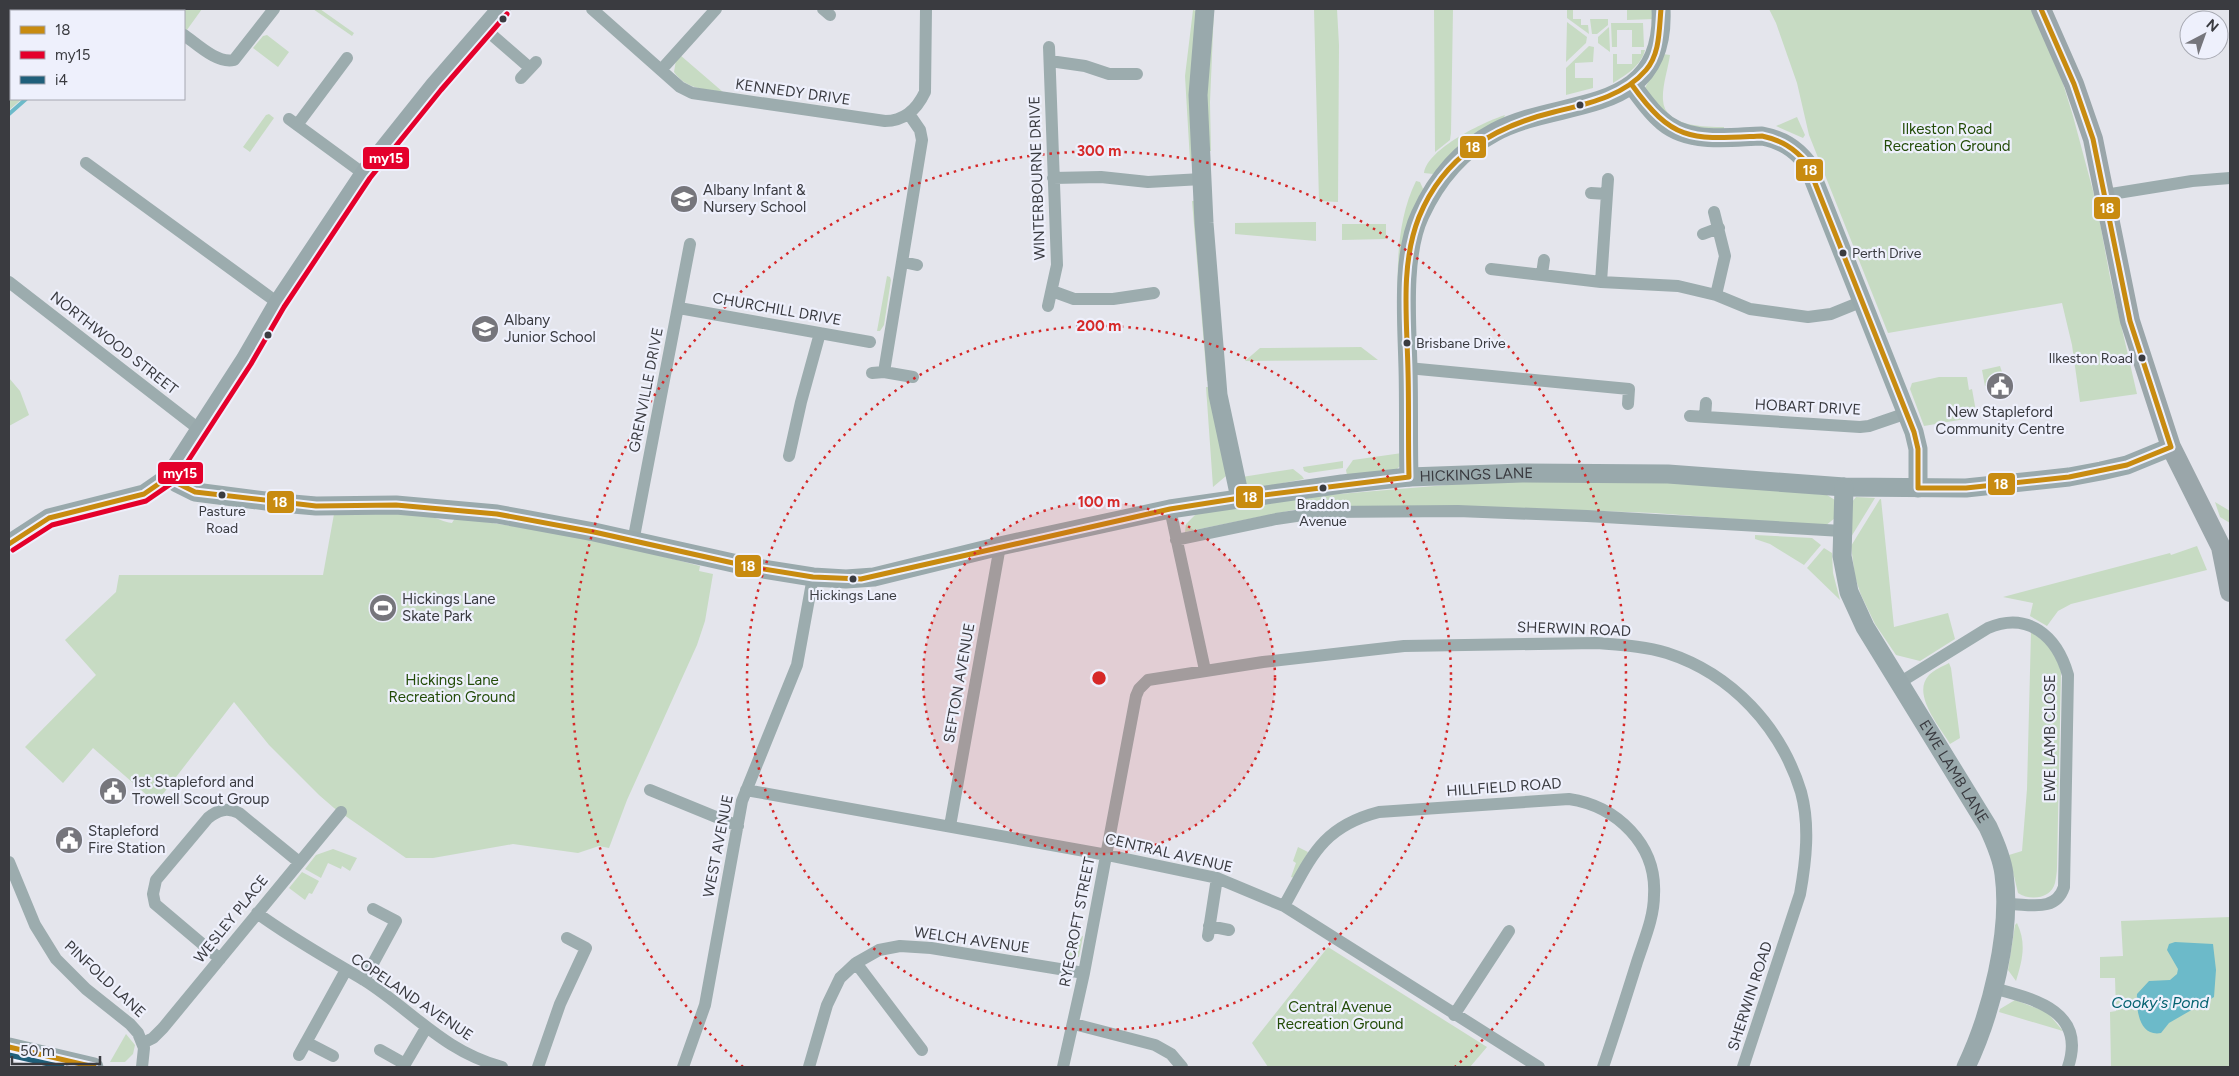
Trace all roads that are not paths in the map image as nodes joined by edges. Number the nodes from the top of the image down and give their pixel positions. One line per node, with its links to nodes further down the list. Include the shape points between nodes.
1 (274, 9): 10 (street, via 231,61 219,59)
2 (501, 9): 9 (main road)
3 (592, 9): 14 (street, KENNEDY DRIVE)
4 (716, 9): 14 (street)
5 (926, 9): 18 (street, via 925,92)
6 (1205, 9): 24 (main road, via 1198,94)
7 (1661, 9): 17 (main road, via 1658,48 1644,73)
8 (2041, 9): 27 (main road, via 2074,84 2093,138)
9 (484, 28): 16 (street, via 533,65); 20 (main road)
10 (185, 36)
11 (1049, 47): 13 (street, WINTERBOURNE DRIVE)
12 (347, 58): 20 (street, via 293,122)
13 (1050, 61): 15 (street, via 1085,66 1109,74); 21 (street, WINTERBOURNE DRIVE)
14 (661, 70): 18 (street, KENNEDY DRIVE, via 680,87 696,94 885,121 898,120)
15 (1137, 74)
16 (521, 78)
17 (1632, 85): 42 (main road, via 1659,119 1678,132 1697,137 1762,136 1782,142 1799,153 1812,173); 48 (main road, via 1612,97 1496,131 1473,146 1448,170 1420,215 1410,247)
18 (909, 114): 33 (street, via 920,130 922,140)
19 (86, 163): 43 (street)
20 (364, 174): 43 (main road)
21 (1053, 178): 24 (street, via 1101,177 1148,182); 39 (street, WINTERBOURNE DRIVE, via 1057,265)
22 (2230, 178): 27 (street)
23 (1608, 179): 26 (street)
24 (1202, 180): 62 (main road, via 1218,395)
25 (1591, 193): 26 (street)
26 (1607, 194): 38 (street)
27 (2105, 195): 56 (main road, via 2130,321)
28 (1714, 212): 29 (street)
29 (1719, 228): 30 (street); 41 (street, via 1726,256)
30 (1703, 234)
31 (690, 244): 45 (street, GRENVILLE DRIVE)
32 (1544, 260): 36 (street)
33 (903, 262): 34 (street); 49 (street, via 878,372)
34 (917, 265)
35 (1491, 269): 36 (street)
36 (1542, 274): 38 (street)
37 (9, 282): 55 (street, NORTHWOOD STREET)
38 (1601, 282): 41 (street, via 1664,284)
39 (1052, 291): 40 (street, via 1074,299 1113,299 1133,290); 44 (street, WINTERBOURNE DRIVE)
40 (1154, 292)
41 (1716, 296): 42 (street, via 1750,308 1808,318 1831,314)
42 (1864, 301): 52 (main road)
43 (278, 303): 55 (main road)
44 (1048, 306)
45 (679, 308): 46 (street, CHURCHILL DRIVE); 66 (street, GRENVILLE DRIVE)
46 (820, 333): 47 (street, CHURCHILL DRIVE); 57 (street)
47 (870, 342)
48 (1408, 368): 51 (street, via 1629,389); 59 (main road)
49 (913, 377)
50 (1706, 403): 54 (street)
51 (1628, 404)
52 (1907, 413): 54 (street, HOBART DRIVE, via 1860,427); 61 (main road, via 1918,449)
53 (1690, 416): 54 (street, HOBART DRIVE)
54 (1705, 416)
55 (200, 430): 58 (main road)
56 (2170, 447): 61 (main road, HICKINGS LANE, via 2127,465 2069,477 1966,488); 68 (main road)
57 (789, 456)
58 (170, 476): 66 (main road, HICKINGS LANE, via 196,492 308,505 396,505 497,514); 67 (main road, via 144,494 50,518)
59 (1409, 478): 60 (main road, HICKINGS LANE, via 1522,472 1644,474); 62 (main road, HICKINGS LANE)
60 (1844, 486): 61 (main road, HICKINGS LANE); 64 (main road, EWE LAMB LANE)
61 (1918, 488)
62 (1240, 498): 63 (main road, HICKINGS LANE)
63 (1170, 509): 65 (street); 69 (main road, HICKINGS LANE)
64 (1842, 531): 65 (street, via 1551,514 1323,512); 73 (main road, EWE LAMB LANE, via 1842,556 1852,599 1865,627)
65 (1176, 540): 72 (street)
66 (633, 542): 70 (main road, HICKINGS LANE)
67 (9, 544)
68 (2225, 545): 71 (main road)
69 (1000, 546): 70 (main road, HICKINGS LANE, via 874,577); 78 (street, SEFTON AVENUE)
70 (813, 577): 75 (street, WEST AVENUE, via 796,665)
71 (2230, 592)
72 (1205, 670): 79 (street, RYECROFT STREET, via 1148,680 1139,689); 117 (street, SHERWIN ROAD, via 1404,646 1596,643 1665,652 1702,668 1736,690 1760,714 1785,752 1801,793 1806,845 1800,894)
73 (1900, 682): 83 (main road, EWE LAMB LANE, via 1995,841 2004,873); 83 (street, EWE LAMB CLOSE, via 2001,622 2038,629 2050,639 2064,661 2068,675 2064,887 2056,900 2044,906)
74 (650, 790): 77 (street)
75 (746, 790): 77 (street, WEST AVENUE); 78 (street, CENTRAL AVENUE)
76 (341, 812): 81 (street, WESLEY PLACE)
77 (738, 826): 111 (street, WEST AVENUE, via 705,1005)
78 (950, 826): 79 (street, CENTRAL AVENUE)
79 (1107, 855): 82 (street, CENTRAL AVENUE); 93 (street, RYECROFT STREET)
80 (9, 862): 100 (street, PINFOLD LANE, via 35,926 56,959 86,989 130,1024)
81 (299, 862): 86 (street, WESLEY PLACE); 90 (street, via 238,813 224,809 208,818 156,880 152,894 155,904)
82 (1218, 878): 84 (street, CENTRAL AVENUE); 87 (street, via 1209,931)
83 (2006, 904): 95 (main road, EWE LAMB LANE)
84 (1284, 906): 96 (street, CENTRAL AVENUE); 116 (street, HILLFIELD ROAD, via 1318,847 1334,832 1358,818 1379,812 1570,799 1594,804 1615,816 1637,838 1652,871 1655,893 1649,924)
85 (372, 909): 94 (street, via 396,922)
86 (257, 913): 90 (street, WESLEY PLACE); 92 (street, COPELAND AVENUE)
87 (1229, 930)
88 (1509, 930): 96 (street)
89 (567, 938): 110 (street, via 586,948 560,1004)
90 (220, 959): 100 (street, WESLEY PLACE, via 159,1033)
91 (856, 963): 93 (street, WELCH AVENUE, via 880,950 912,946); 103 (street); 112 (street, WELCH AVENUE, via 832,991)
92 (346, 970): 94 (street, COPELAND AVENUE); 99 (street)
93 (1084, 973): 97 (street, RYECROFT STREET)
94 (364, 980): 98 (street, COPELAND AVENUE)
95 (1993, 988): 118 (main road, EWE LAMB LANE); 119 (street, via 2036,1000 2058,1014 2070,1036 2072,1050)
96 (1454, 1015): 115 (street, CENTRAL AVENUE)
97 (1074, 1024): 113 (street, RYECROFT STREET); 114 (street, via 1155,1045 1172,1054)
98 (426, 1028): 106 (street, via 405,1064); 109 (street, COPELAND AVENUE, via 481,1061)
99 (306, 1042): 104 (street); 105 (street)
100 (143, 1043): 108 (street)
101 (9, 1047): 107 (main road)
102 (380, 1050): 106 (street)
103 (922, 1050)
104 (299, 1055)
105 (333, 1056)
106 (396, 1064)
107 (86, 1066)
108 (142, 1067)
109 (502, 1067)
110 (538, 1067)
111 (683, 1067)
112 (809, 1067)
113 (1062, 1067)
114 (1182, 1067)
115 (1539, 1067)
116 (1603, 1067)
117 (1743, 1067)
118 (1966, 1067)
119 (2068, 1067)

